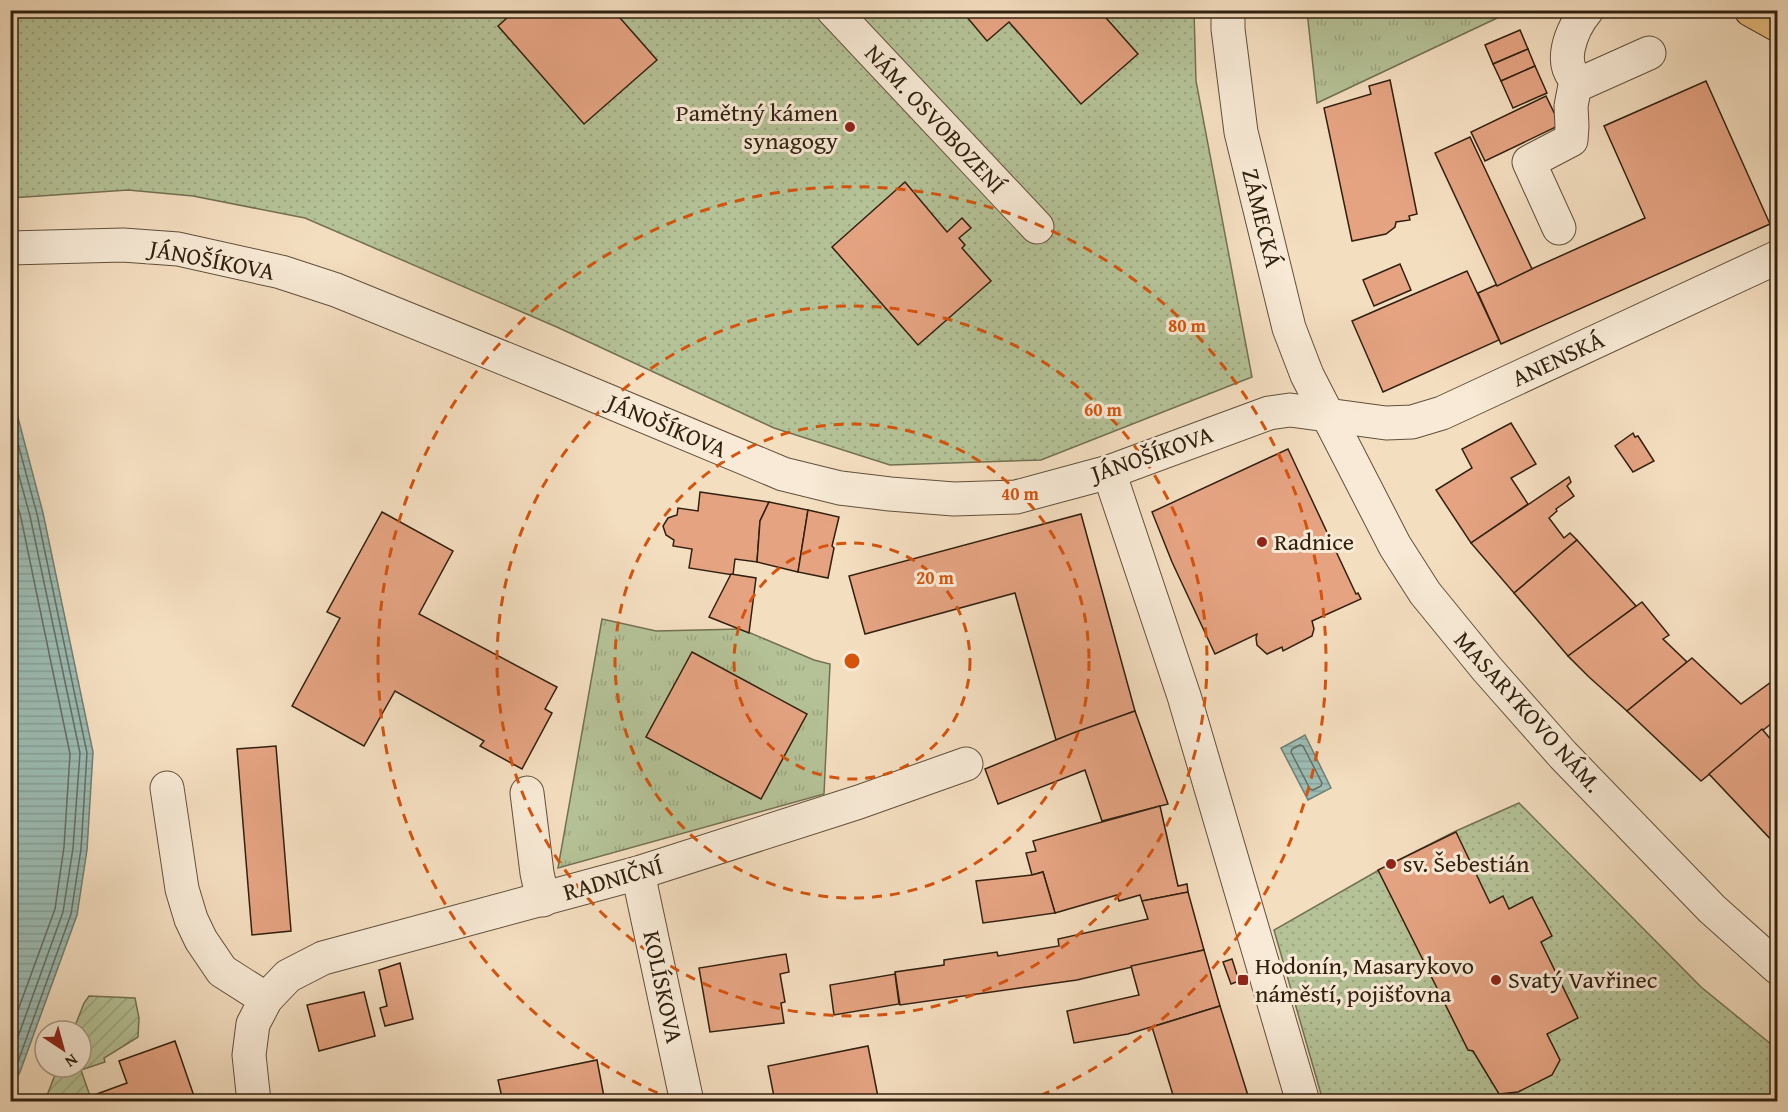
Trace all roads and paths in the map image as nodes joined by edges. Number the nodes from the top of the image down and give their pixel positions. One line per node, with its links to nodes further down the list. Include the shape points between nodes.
1 (833, 10): 8 (street, NÁM. OSVOBOZENÍ)
2 (1228, 10): 12 (street, ZÁMECKÁ, via 1241,132 1289,328 1307,375)
3 (1587, 10): 7 (street, via 1568,44 1568,67)
4 (1751, 10): 5 (main road)
5 (1778, 26)
6 (1649, 53): 7 (street, via 1582,83)
7 (1576, 80): 9 (street, via 1570,140 1529,162)
8 (1037, 227)
9 (1559, 228)
10 (10, 248): 13 (street, JÁNOŠÍKOVA, via 123,245 178,249 281,272 336,290 783,474 840,488 954,499 1016,497)
11 (1778, 256): 12 (street, ANENSKÁ, via 1442,412 1412,422 1386,423)
12 (1330, 416): 13 (street, JÁNOŠÍKOVA, via 1290,410 1269,413); 19 (street, MASARYKOVO NÁM., via 1395,546 1425,593 1486,669 1712,909)
13 (1108, 472): 23 (street, via 1184,696)
14 (966, 764): 17 (street, RADNIČNÍ, via 862,812)
15 (167, 788): 20 (street, via 182,889 191,919 222,971)
16 (527, 793): 18 (street)
17 (638, 873): 18 (street, RADNIČNÍ); 22 (street, KOLÍSKOVA)
18 (543, 900): 20 (street, RADNIČNÍ, via 323,958 288,976)
19 (1778, 968)
20 (266, 999): 21 (street, RADNIČNÍ, via 254,1024 249,1055)
21 (254, 1101)
22 (687, 1101)
23 (1302, 1101)

